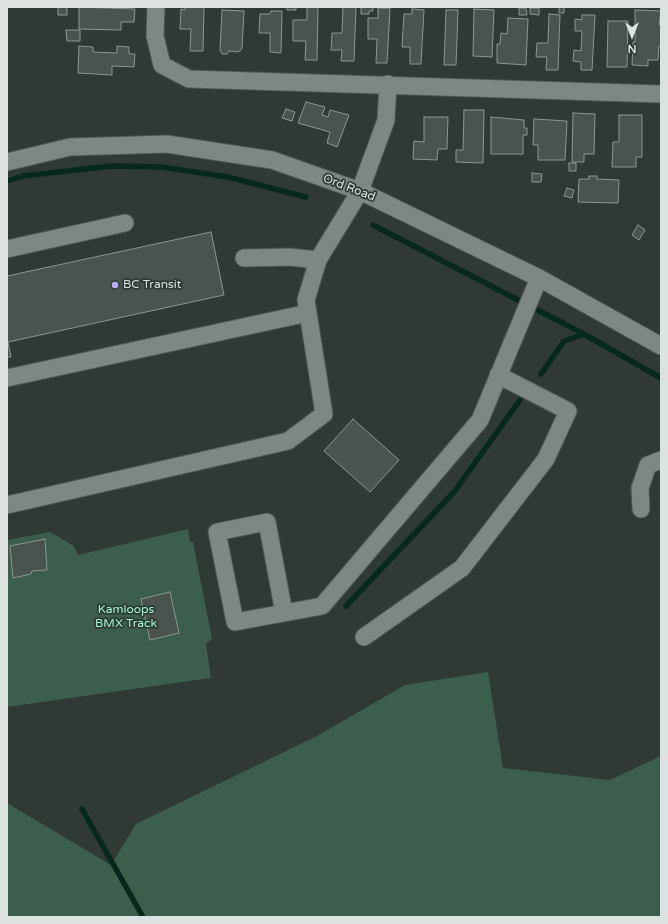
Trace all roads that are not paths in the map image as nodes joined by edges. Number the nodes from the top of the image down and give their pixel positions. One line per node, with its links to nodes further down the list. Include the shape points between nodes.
1 (156, 7): 2 (street, via 155,36 162,65 189,79)
2 (388, 84): 3 (street); 5 (street, via 386,120)
3 (661, 94)
4 (7, 162): 5 (street, Ord Road, via 70,147 167,144 272,160)
5 (360, 191): 9 (street); 10 (street, Ord Road)
6 (125, 223): 7 (street)
7 (7, 249)
8 (244, 258): 9 (street, via 289,257)
9 (318, 260): 11 (street, via 306,300)
10 (539, 278): 12 (street, Ord Road); 13 (street)
11 (308, 313): 14 (street); 16 (street, via 324,414 288,441)
12 (661, 346)
13 (498, 375): 18 (street, via 480,420 322,606); 19 (street, via 568,411 546,459 462,568)
14 (7, 378)
15 (661, 460): 17 (street, via 648,465 640,488)
16 (7, 505)
17 (641, 509)
18 (284, 613): 18 (street, via 235,622 217,532 267,522)
19 (364, 638)

